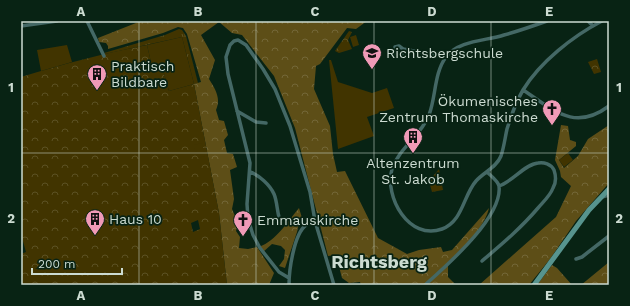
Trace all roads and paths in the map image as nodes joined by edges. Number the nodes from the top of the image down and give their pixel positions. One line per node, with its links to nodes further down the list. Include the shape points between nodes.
1 (57, 21): 6 (street)
2 (87, 21): 10 (street)
3 (547, 21): 11 (street, via 503,36 466,44)
4 (588, 21): 8 (street)
5 (602, 21): 8 (street)
6 (33, 23): 7 (street)
7 (21, 26)
8 (593, 26): 12 (street, via 558,51 535,73)
9 (403, 49): 11 (street)
10 (104, 56)
11 (446, 57): 17 (street, via 438,75 428,117 394,164 390,179 394,198 400,212 414,226 424,230 440,230 454,221 477,180)
12 (523, 90): 13 (street, via 551,108 573,118 592,116); 17 (street, via 510,119 500,157)
13 (609, 106)
14 (237, 111): 15 (street, via 256,122); 16 (street, via 249,157); 23 (street, via 226,57 230,45 238,40 246,45 263,69 281,102 298,148)
15 (266, 123)
16 (250, 172): 22 (street, via 259,177 275,195); 27 (street, via 247,204 253,235 267,259)
17 (487, 172): 18 (street)
18 (499, 186): 26 (street, via 537,163 548,164 556,178 546,199 512,236); 30 (street, via 491,214 482,227 461,253)
19 (609, 189): 21 (main road)
20 (609, 195): 21 (street)
21 (601, 198): 31 (main road)
22 (279, 217)
23 (315, 221): 27 (street, via 306,225 300,233 294,248); 29 (street)
24 (609, 236): 25 (street)
25 (576, 259)
26 (482, 261)
27 (289, 278): 28 (street)
28 (289, 285)
29 (334, 285)
30 (425, 285)
31 (534, 285)

